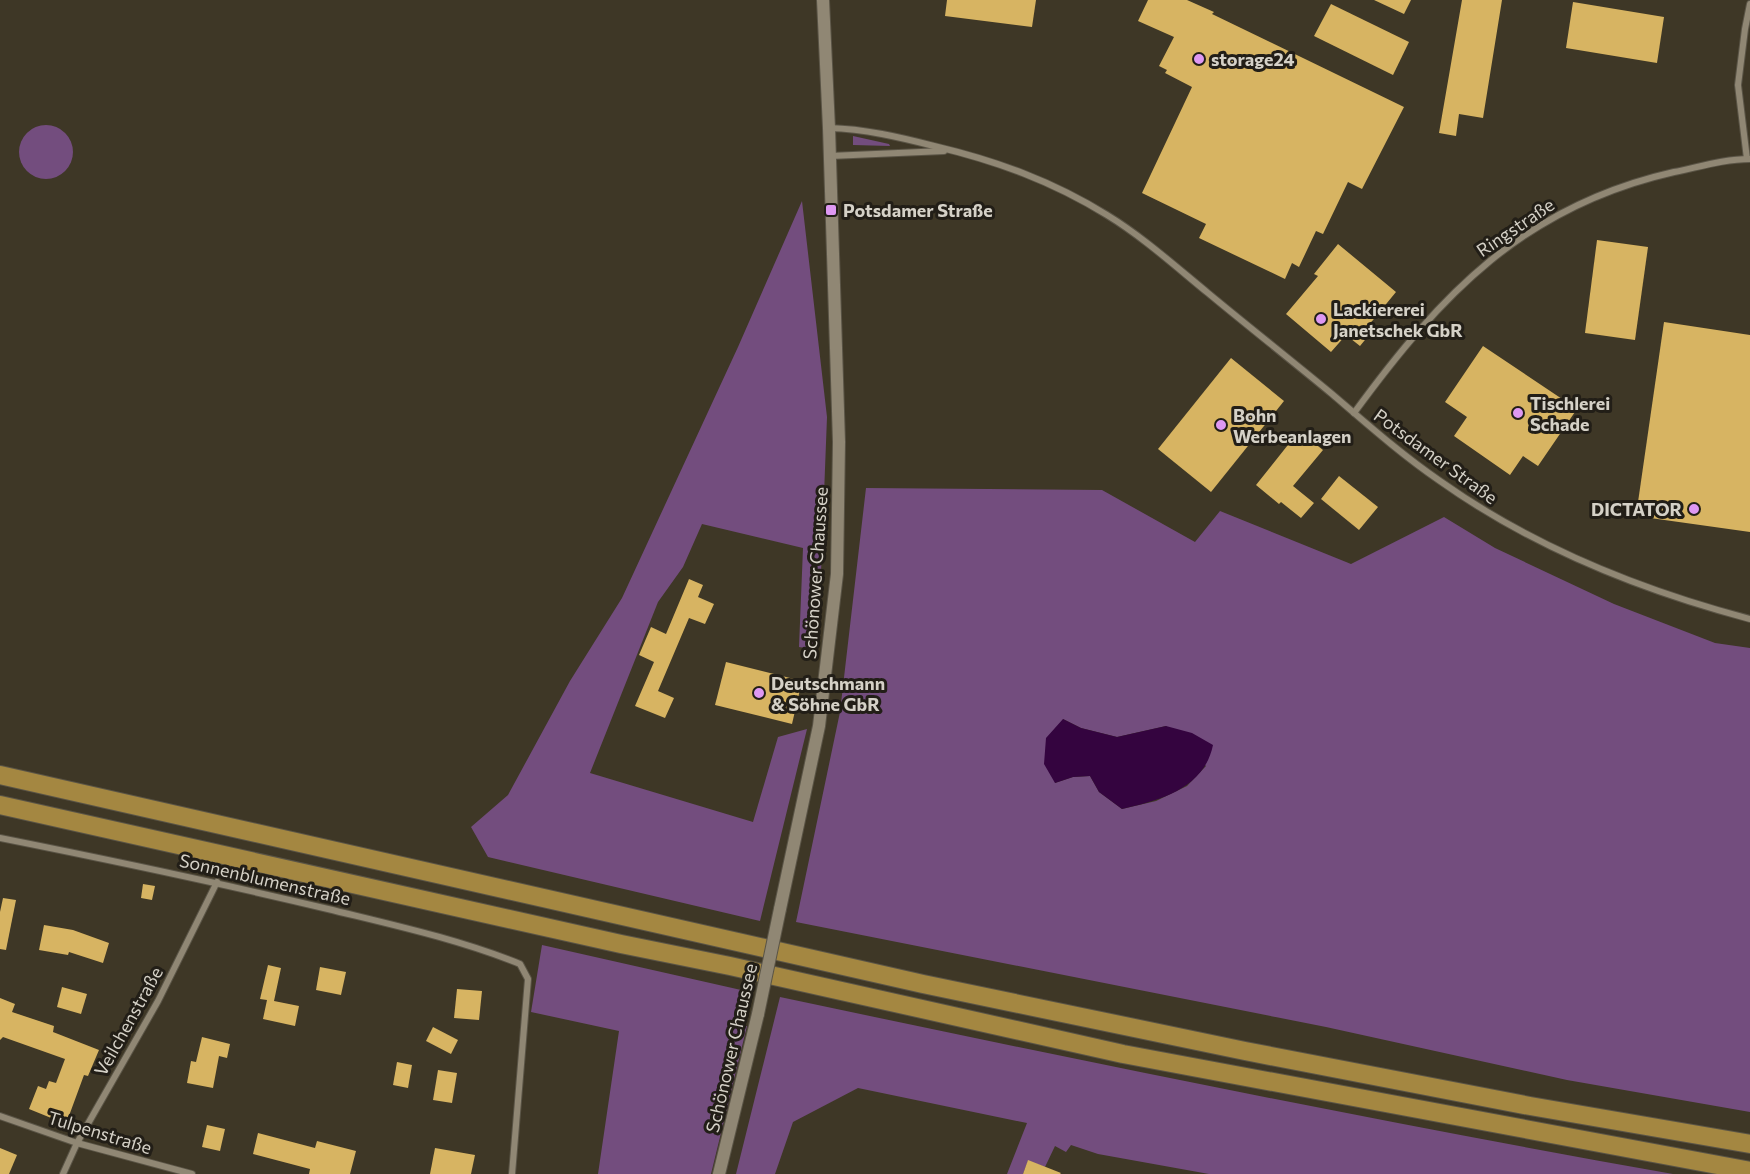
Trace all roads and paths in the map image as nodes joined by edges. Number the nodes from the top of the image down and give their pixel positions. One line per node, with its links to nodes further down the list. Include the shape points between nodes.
1 (823, 0): 3 (main road, Schönower Chaussee)
2 (1750, 4): 6 (street, via 1738,85)
3 (829, 128): 4 (street, Potsdamer Straße, via 880,133); 5 (main road, Schönower Chaussee)
4 (954, 150): 5 (street, Potsdamer Straße); 7 (street, Potsdamer Straße, via 1006,165 1107,215 1158,252)
5 (830, 156): 20 (main road, Schönower Chaussee, bridge, via 840,442 837,574 819,726 758,1014)
6 (1749, 159): 7 (street, Ringstraße, via 1653,177 1599,195 1533,229 1485,263 1433,313)
7 (1354, 413): 8 (street, Potsdamer Straße, via 1440,482 1536,540 1638,585)
8 (1750, 619)
9 (0, 775): 15 (highway, via 923,984 1256,1053)
10 (0, 805): 16 (highway, via 1123,1054)
11 (0, 838): 12 (street, Sonnenblumenstraße)
12 (217, 882): 14 (street, Veilchenstraße, via 158,1001); 19 (street, Sonnenblumenstraße, via 436,935 520,964 528,980)
13 (0, 1116): 14 (street, Tulpenstraße)
14 (77, 1143): 17 (street, Veilchenstraße); 18 (street, Tulpenstraße)
15 (1750, 1144)
16 (1750, 1172)
17 (63, 1174)
18 (192, 1174)
19 (512, 1174)
20 (719, 1174)

